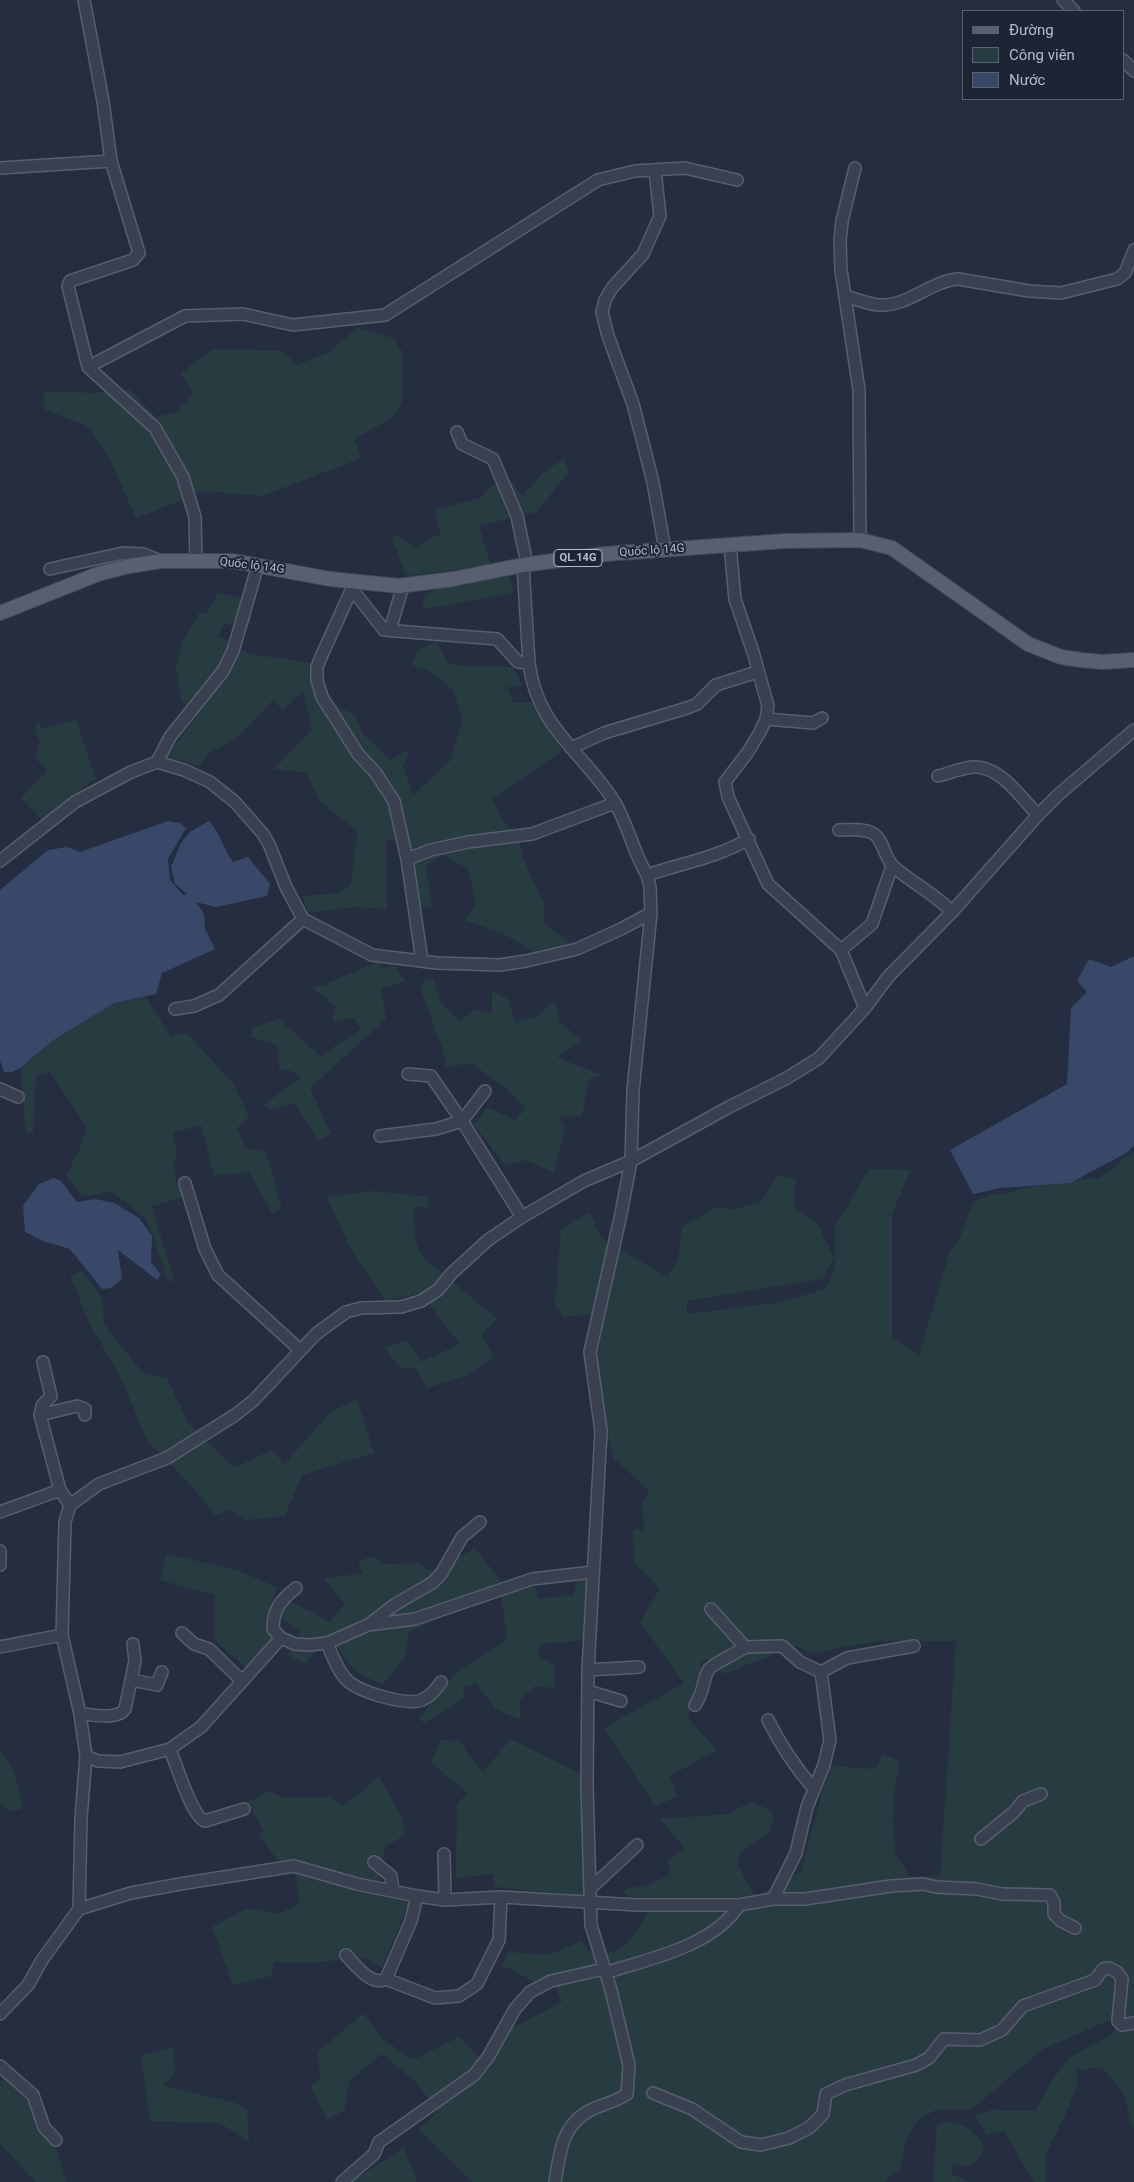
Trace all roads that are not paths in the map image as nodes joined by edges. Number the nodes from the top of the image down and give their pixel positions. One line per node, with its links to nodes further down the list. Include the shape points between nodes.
1 (84, 0): 6 (street)
2 (1063, 0): 3 (street)
3 (1073, 10)
4 (1124, 61): 5 (street)
5 (1134, 71)
6 (111, 161): 7 (street); 13 (street, via 138,252 133,260 70,281 68,286)
7 (0, 168)
8 (855, 168): 12 (street, via 840,242)
9 (656, 170): 10 (street, via 685,168); 13 (street, via 635,171 598,180 385,315 293,325 243,314 185,316); 17 (street, via 660,216 643,254 612,288 602,312 633,404 653,482)
10 (737, 180)
11 (1134, 250): 12 (street, via 1125,273 1117,278 1061,293 958,279 885,304)
12 (845, 296): 15 (street, via 859,390)
13 (88, 367): 19 (street, via 155,428 184,477 196,517)
14 (457, 432): 20 (street, via 462,444 493,459 517,516)
15 (860, 540): 16 (main road, Quốc lộ 14G / QL.14G); 28 (main road, Quốc lộ 14G / QL.14G, via 892,548 1028,644 1061,657)
16 (730, 545): 17 (main road, Quốc lộ 14G / QL.14G); 29 (street, via 735,599)
17 (665, 550): 20 (main road, Quốc lộ 14G / QL.14G)
18 (161, 561): 19 (main road, Quốc lộ 14G / QL.14G); 22 (street, via 143,554 123,554); 25 (main road, Quốc lộ 14G / QL.14G, via 98,574)
19 (196, 561): 21 (main road, Quốc lộ 14G / QL.14G)
20 (525, 564): 24 (main road, Quốc lộ 14G / QL.14G); 27 (street)
21 (258, 565): 23 (main road, Quốc lộ 14G / QL.14G); 34 (street, via 233,651 223,671 170,736)
22 (50, 569)
23 (353, 586): 24 (main road, Quốc lộ 14G / QL.14G); 26 (street, via 384,630); 40 (street, via 317,667 317,680 322,697 339,725 394,801)
24 (403, 586): 26 (street)
25 (0, 613)
26 (390, 630): 27 (street, via 497,639 518,662)
27 (529, 663): 33 (street, via 540,703 555,730)
28 (1134, 663)
29 (757, 672): 31 (street, via 768,706); 33 (street, via 716,685 697,704 604,733)
30 (822, 718): 31 (street, via 813,723)
31 (766, 719): 39 (street, via 726,782 728,797)
32 (1134, 730): 37 (street)
33 (571, 748): 36 (street)
34 (157, 762): 41 (street, via 75,802); 46 (street, via 210,782 235,802 269,844)
35 (938, 776): 37 (street, via 973,767 990,770 1000,776)
36 (615, 803): 40 (street, via 532,834 459,844); 43 (street)
37 (1038, 816): 44 (street)
38 (839, 830): 42 (street, via 874,834)
39 (749, 839): 43 (street, via 717,855); 47 (street, via 768,884)
40 (407, 859): 48 (street)
41 (0, 861)
42 (892, 866): 44 (street); 47 (street, via 872,924)
43 (647, 875): 45 (street)
44 (952, 912): 49 (street, via 888,978)
45 (651, 913): 48 (street, via 622,930 577,949 526,961 500,965); 57 (street, via 633,1091)
46 (303, 919): 48 (street, via 372,955); 50 (street, via 220,995 194,1006)
47 (841, 950): 49 (street)
48 (422, 961)
49 (865, 1008): 57 (street, via 819,1058)
50 (175, 1009)
51 (408, 1074): 55 (street, via 431,1076)
52 (0, 1088): 54 (street)
53 (485, 1091): 55 (street)
54 (18, 1097)
55 (462, 1121): 56 (street, via 436,1129); 59 (street)
56 (380, 1136)
57 (630, 1161): 59 (street, via 584,1182); 70 (street, via 590,1352 602,1431)
58 (185, 1183): 60 (street, via 212,1265 235,1292)
59 (522, 1217): 60 (street, via 488,1240 438,1290 420,1302 401,1308 361,1308 346,1312)
60 (300, 1350): 65 (street, via 252,1401 217,1428 167,1458 99,1484)
61 (43, 1362): 62 (street, via 51,1396 42,1406)
62 (40, 1415): 63 (street, via 77,1406 85,1409); 64 (street)
63 (85, 1415)
64 (60, 1490): 65 (street); 66 (street)
65 (70, 1505): 75 (street, via 65,1522)
66 (0, 1512)
67 (480, 1522): 73 (street, via 462,1537 432,1583 377,1616)
68 (0, 1551): 69 (street)
69 (0, 1565)
70 (593, 1572): 73 (street, via 532,1579 415,1619); 83 (street)
71 (296, 1588): 76 (street, via 276,1607 273,1617 273,1629)
72 (711, 1609): 81 (street)
73 (368, 1625): 77 (street)
74 (182, 1633): 87 (street, via 194,1644 209,1649)
75 (62, 1635): 80 (street); 92 (street)
76 (281, 1638): 77 (street, via 295,1644); 87 (street)
77 (327, 1643): 88 (street, via 347,1680 362,1689 411,1702 434,1693)
78 (133, 1644): 86 (street, via 135,1661)
79 (914, 1646): 85 (street, via 846,1658)
80 (0, 1647)
81 (745, 1647): 85 (street, via 782,1646 800,1662); 91 (street, via 708,1670)
82 (639, 1667): 83 (street)
83 (588, 1670): 89 (street)
84 (162, 1672): 86 (street, via 157,1686)
85 (821, 1672): 96 (street, via 830,1740)
86 (131, 1680): 92 (street, via 123,1712 111,1716)
87 (242, 1681): 94 (street, via 201,1726)
88 (441, 1682)
89 (588, 1691): 90 (street); 103 (street)
90 (621, 1701)
91 (696, 1705)
92 (80, 1714): 95 (street)
93 (768, 1720): 96 (street, via 795,1767)
94 (170, 1749): 95 (street, via 120,1762 98,1761); 98 (street, via 189,1801 202,1820)
95 (86, 1756): 111 (street)
96 (814, 1789): 107 (street, via 796,1852)
97 (1041, 1794): 99 (street, via 1023,1800 1014,1812)
98 (244, 1809)
99 (981, 1838)
100 (637, 1845): 103 (street)
101 (444, 1854): 108 (street)
102 (374, 1862): 104 (street, via 391,1876)
103 (591, 1888): 109 (street)
104 (393, 1892): 105 (street); 111 (street, via 294,1866 140,1892)
105 (417, 1896): 108 (street); 115 (street, via 411,1921)
106 (501, 1897): 108 (street); 109 (street); 115 (street, via 499,1940 477,1984 459,1996 435,1998)
107 (772, 1899): 110 (street); 112 (street, via 805,1899 923,1884 1002,1894 1050,1895 1054,1914)
108 (445, 1900)
109 (592, 1902): 110 (street); 114 (street, via 591,1925)
110 (739, 1905): 114 (street, via 734,1913 696,1943)
111 (79, 1909): 116 (street, via 28,1985)
112 (1075, 1928)
113 (346, 1955): 115 (street, via 374,1980)
114 (604, 1971): 121 (street, via 551,1980 530,1992 515,2009 488,2058 474,2075 379,2142 374,2154); 122 (street, via 628,2065 627,2094 576,2120 563,2138)
115 (386, 1978)
116 (0, 2014)
117 (1134, 2023): 119 (street, via 1122,2025 1118,2021 1122,1979 1117,1972 1103,1969 1095,1980 1023,2006 1002,2030 980,2040 944,2039 929,2058 916,2065 845,2085 826,2094 824,2114 809,2128 761,2145 741,2142 692,2109)
118 (0, 2066): 120 (street, via 33,2095 44,2127)
119 (653, 2093)
120 (56, 2140)
121 (342, 2182)
122 (555, 2182)

